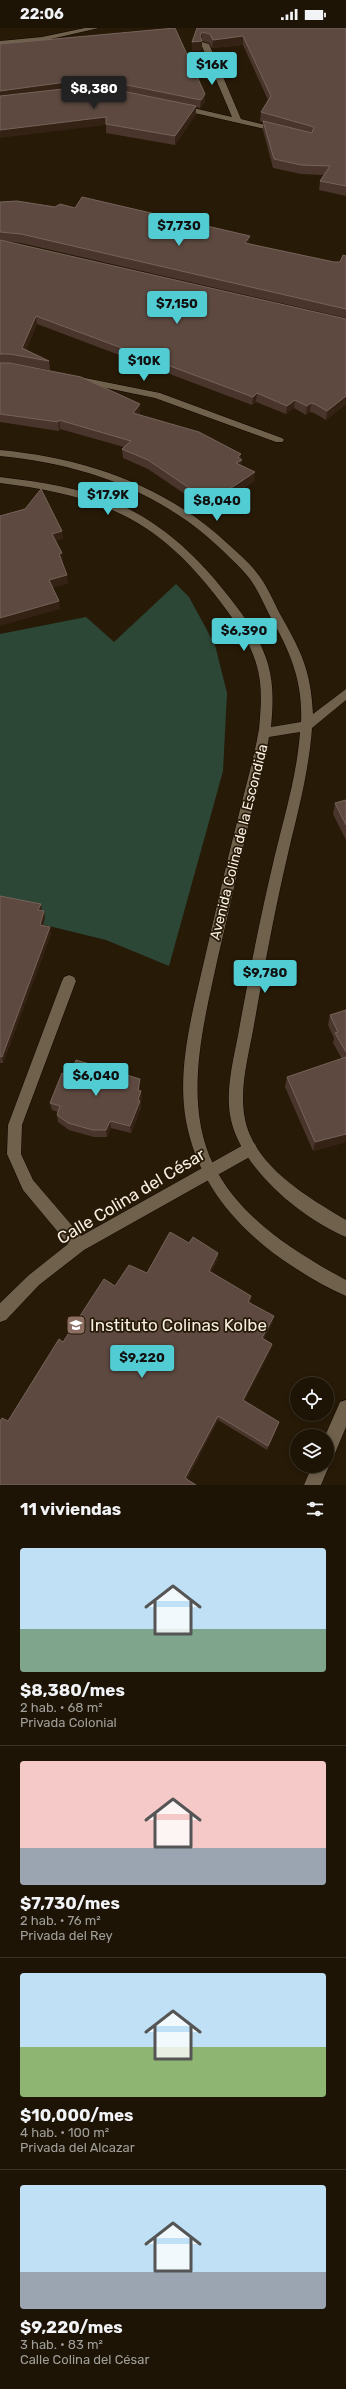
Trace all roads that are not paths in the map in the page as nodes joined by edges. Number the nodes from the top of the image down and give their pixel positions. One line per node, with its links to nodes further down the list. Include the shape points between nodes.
1 (95, 28): 2 (main road, via 42,39)
2 (0, 43)
3 (205, 44): 5 (main road)
4 (172, 105): 5 (main road)
5 (237, 119): 6 (main road)
6 (287, 133)
7 (73, 379): 8 (main road, via 157,395)
8 (279, 440)
9 (0, 453): 12 (main road, via 24,454 87,469 155,494 212,532 256,579 293,648 302,670 306,695)
10 (0, 480): 13 (main road, Avenida Colina de la Escondida, via 42,484 87,496 129,512 166,535 199,567 233,610 259,654 265,675)
11 (346, 693): 12 (main road)
12 (306, 726): 13 (main road); 15 (main road, via 297,785 259,955 237,1088 238,1120)
13 (265, 733): 16 (main road, Avenida Colina de la Escondida, via 222,910 193,1056 195,1136)
14 (69, 981): 18 (main road, via 15,1125 14,1154 28,1185)
15 (250, 1149): 16 (main road, Calle Colina del César); 17 (main road, via 283,1186 313,1210)
16 (210, 1172): 18 (main road, Calle Colina del César); 19 (main road, Avenida Colina de la Escondida, via 234,1207 265,1237 315,1272)
17 (346, 1229)
18 (79, 1246): 20 (main road, Calle Colina del César, via 34,1280)
19 (346, 1288)
20 (0, 1314)
21 (346, 1408): 22 (main road)
22 (334, 1436)
23 (318, 1473): 24 (main road)
24 (312, 1485)

